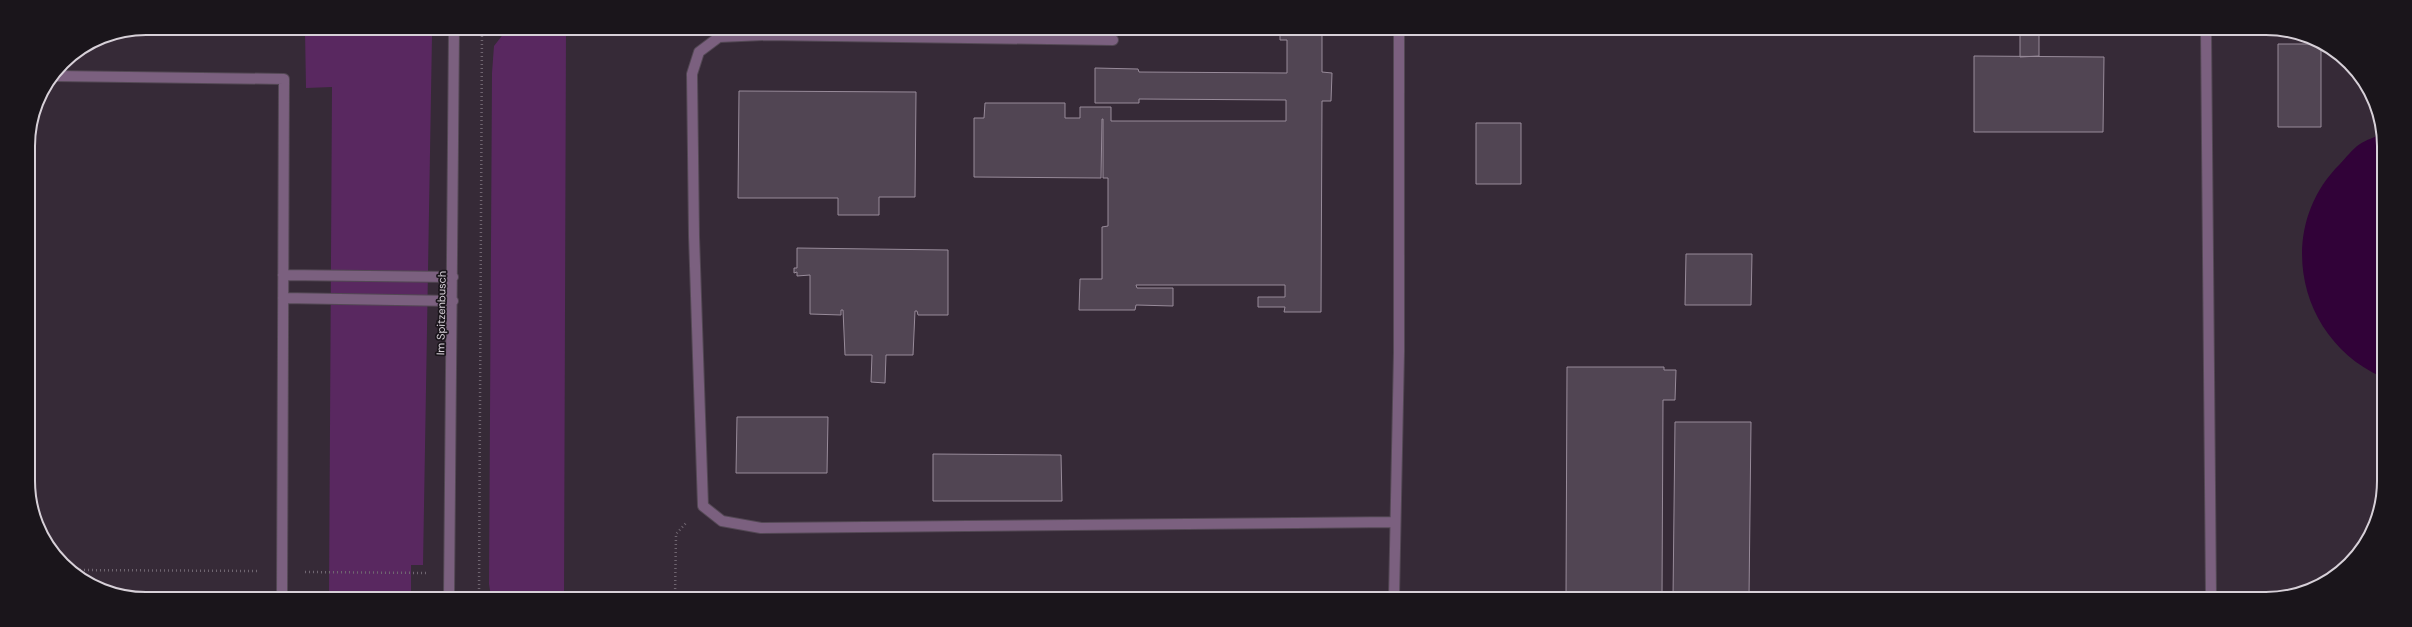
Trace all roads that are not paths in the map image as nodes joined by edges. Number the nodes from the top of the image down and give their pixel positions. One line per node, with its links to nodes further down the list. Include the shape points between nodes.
1 (454, 35): 7 (street, Im Spitzenbusch)
2 (1399, 35): 10 (street, via 1399,352)
3 (2206, 35): 14 (street)
4 (1113, 40): 10 (street, via 765,35 719,37 699,52 692,74 694,236 703,506 722,521 761,528)
5 (60, 76): 6 (street, via 284,79)
6 (283, 274): 7 (street); 8 (street)
7 (453, 277): 9 (street, Im Spitzenbusch)
8 (283, 298): 9 (street); 11 (street)
9 (453, 301): 12 (street, Im Spitzenbusch)
10 (1395, 522): 13 (street)
11 (282, 592)
12 (449, 592)
13 (1394, 592)
14 (2212, 592)

